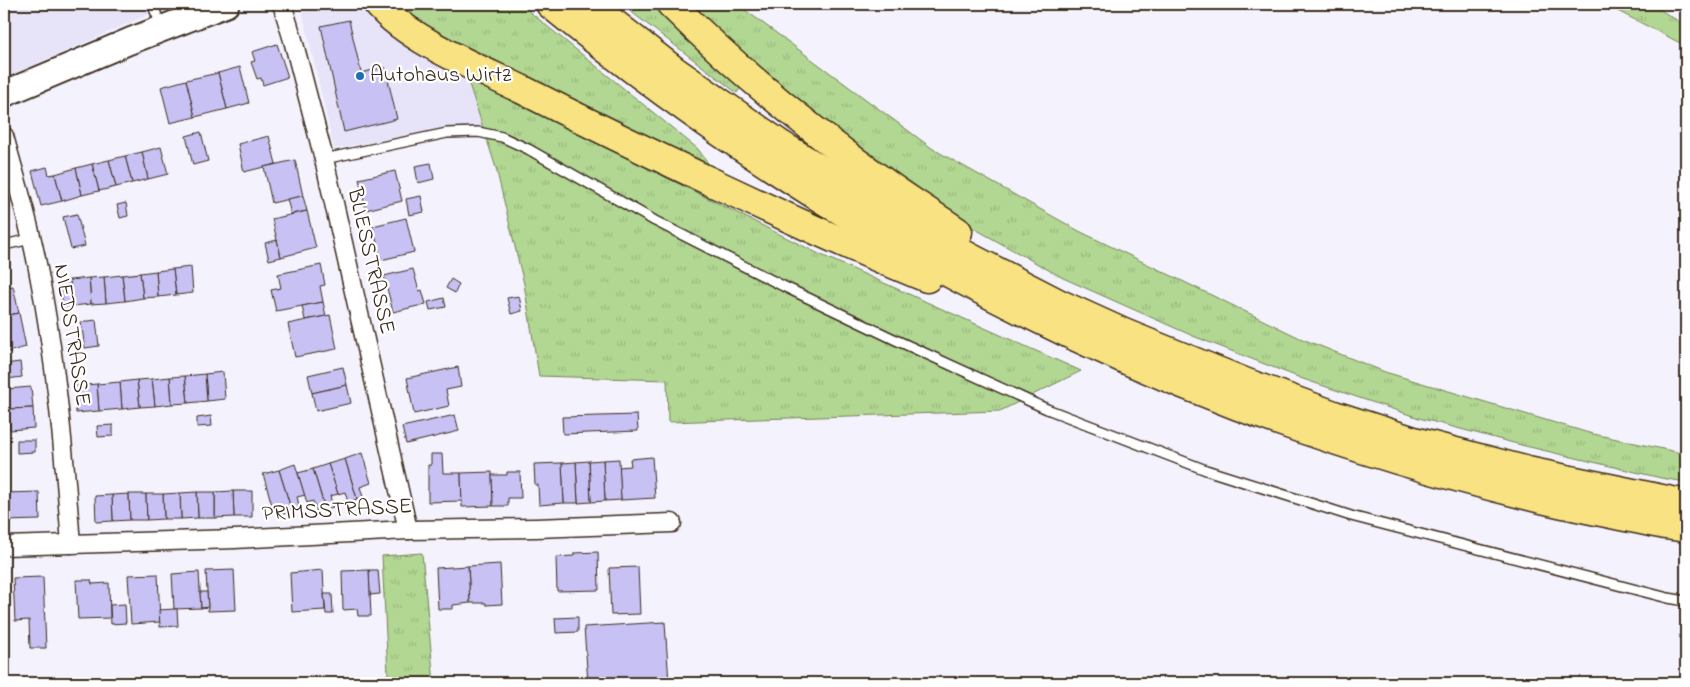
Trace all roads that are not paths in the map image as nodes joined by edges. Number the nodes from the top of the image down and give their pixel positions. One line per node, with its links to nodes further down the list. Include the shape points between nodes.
1 (152, 4): 8 (lane)
2 (226, 4): 8 (main road)
3 (282, 4): 11 (street, BLIESSTRASSE)
4 (378, 4): 14 (highway, via 406,29 439,48 593,126 882,260)
5 (550, 4): 14 (highway, via 655,85 770,166 880,235)
6 (589, 4): 15 (highway, via 728,109 891,213 1058,304)
7 (671, 4): 15 (highway, via 758,84 888,186)
8 (162, 29): 9 (main road)
9 (4, 94)
10 (4, 136): 12 (street, NIEDSTRASSE)
11 (324, 159): 19 (street, BLIESSTRASSE); 22 (lane, via 448,133 478,132 502,137 655,221 783,286 1056,413 1206,470 1351,516)
12 (31, 238): 13 (lane); 20 (street, NIEDSTRASSE, via 56,379)
13 (4, 245)
14 (1048, 324): 18 (highway, via 1238,406 1354,446 1526,495)
15 (1124, 333): 16 (highway, via 1246,383 1414,441 1532,472)
16 (1686, 504)
17 (672, 523): 19 (street, PRIMSSTRASSE)
18 (1686, 528)
19 (408, 530): 20 (street, PRIMSSTRASSE)
20 (71, 544): 21 (street, PRIMSSTRASSE)
21 (4, 546)
22 (1686, 601)

